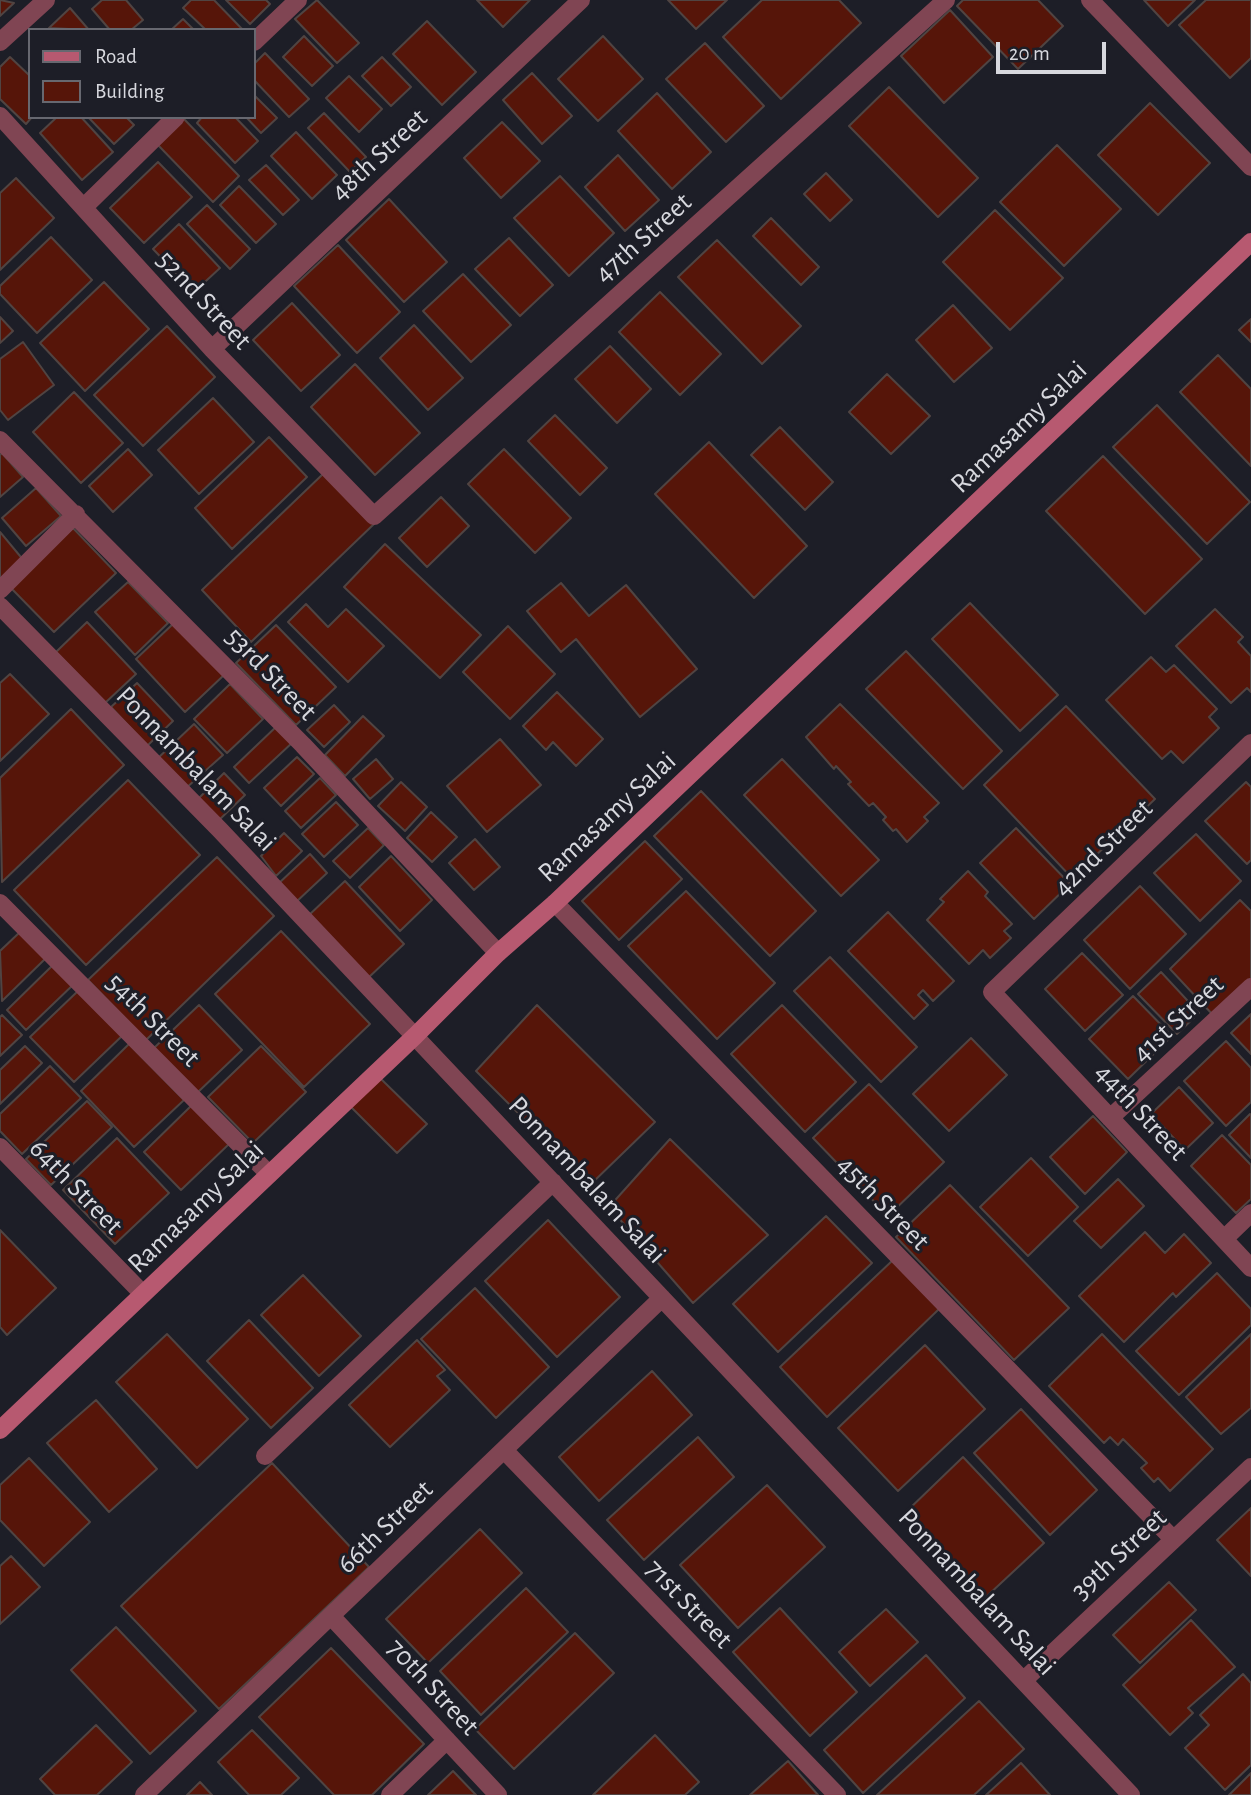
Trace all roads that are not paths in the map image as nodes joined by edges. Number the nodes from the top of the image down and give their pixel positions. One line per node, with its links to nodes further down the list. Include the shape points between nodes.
1 (46, 0): 7 (street)
2 (298, 0): 6 (street)
3 (581, 0): 13 (street, 48th Street)
4 (946, 0): 16 (street, 47th Street)
5 (1090, 0): 10 (street)
6 (256, 40)
7 (0, 42)
8 (0, 116): 11 (street, 52nd Street)
9 (174, 119): 11 (street)
10 (1251, 167)
11 (84, 207): 13 (street, 52nd Street)
12 (1251, 242): 21 (street, Ramasamy Salai)
13 (212, 349): 16 (street, 52nd Street)
14 (0, 440): 15 (street, 53rd Street)
15 (76, 514): 17 (street); 22 (street, 53rd Street, via 303,745)
16 (374, 516)
17 (0, 590)
18 (0, 606): 25 (street, Ponnambalam Salai)
19 (1251, 743): 24 (street, 42nd Street)
20 (0, 903): 28 (street, 54th Street)
21 (555, 903): 22 (street, Ramasamy Salai); 39 (street, 45th Street)
22 (498, 953): 25 (street, Ramasamy Salai)
23 (1251, 987): 26 (street, 41st Street)
24 (992, 992): 26 (street, 44th Street)
25 (415, 1036): 28 (street, Ramasamy Salai); 29 (street, Ponnambalam Salai)
26 (1110, 1118): 31 (street, 44th Street)
27 (0, 1147): 33 (street, 64th Street)
28 (269, 1174): 33 (street, Ramasamy Salai)
29 (553, 1182): 34 (street, Ponnambalam Salai); 37 (street)
30 (1251, 1213): 31 (street)
31 (1224, 1239): 32 (street, 44th Street)
32 (1251, 1268)
33 (143, 1294): 35 (street, Ramasamy Salai)
34 (663, 1297): 36 (street, 66th Street); 41 (street, Ponnambalam Salai)
35 (0, 1430)
36 (504, 1450): 40 (street, 66th Street); 46 (street, 71st Street)
37 (265, 1456)
38 (1251, 1467): 39 (street, 39th Street)
39 (1173, 1539): 41 (street, 39th Street)
40 (331, 1616): 42 (street, 70th Street); 43 (street, 66th Street)
41 (1024, 1681): 47 (street, Ponnambalam Salai)
42 (447, 1740): 44 (street); 45 (street, 70th Street)
43 (144, 1795)
44 (390, 1795)
45 (498, 1795)
46 (837, 1795)
47 (1131, 1795)

